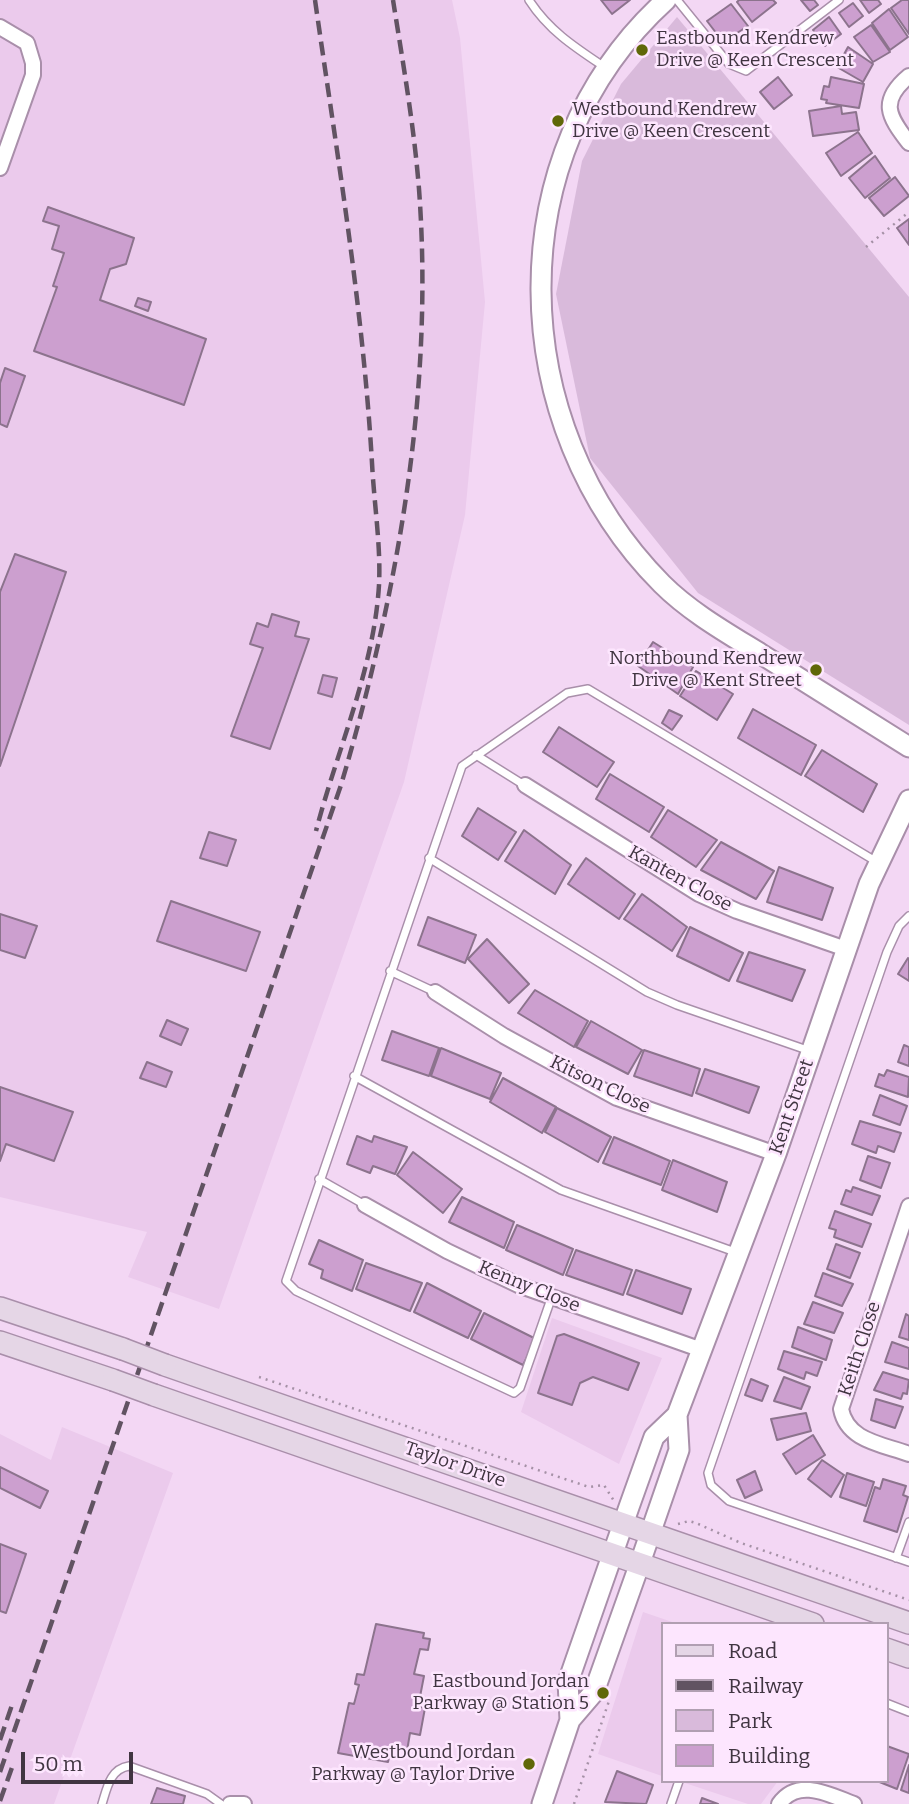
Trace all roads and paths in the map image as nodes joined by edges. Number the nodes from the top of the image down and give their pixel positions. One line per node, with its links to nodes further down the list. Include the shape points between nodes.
1 (529, 0): 6 (lane, via 559,37)
2 (666, 0): 6 (street)
3 (677, 0): 4 (lane, via 729,64 746,71)
4 (839, 0)
5 (0, 27): 9 (street, via 27,43 33,75)
6 (607, 69): 12 (street, via 565,155 549,203 542,246 540,286 547,370 574,455 612,524 663,585 721,629)
7 (909, 76): 8 (street, via 893,92 889,112)
8 (909, 143)
9 (0, 169)
10 (909, 212): 11 (path)
11 (866, 247)
12 (909, 747)
13 (476, 755): 14 (lane); 16 (lane, via 458,774); 17 (lane, via 567,694 588,689)
14 (525, 785): 19 (street, Kanten Close, via 699,894)
15 (909, 800): 17 (street, Kent Street)
16 (429, 858): 20 (lane); 22 (lane, via 647,992)
17 (878, 862): 19 (street, Kent Street)
18 (909, 916): 42 (lane, via 887,952 709,1474 711,1485 729,1501)
19 (846, 949): 22 (street, Kent Street)
20 (390, 971): 21 (lane); 23 (lane)
21 (435, 992): 24 (street, Kitson Close, via 617,1098)
22 (811, 1051): 24 (street, Kent Street)
23 (354, 1076): 25 (lane); 28 (lane, via 561,1191)
24 (776, 1154): 28 (street, Kent Street)
25 (318, 1179): 26 (lane); 29 (lane, via 286,1273 286,1281 296,1291 514,1393 520,1388)
26 (365, 1205): 29 (street, Kenny Close, via 478,1267)
27 (909, 1206): 35 (street, Keith Close, via 841,1409 847,1429)
28 (739, 1254): 32 (street, Kent Street)
29 (551, 1299): 32 (street, Kenny Close)
30 (0, 1308): 38 (main road, Taylor Drive, bridge)
31 (0, 1342): 41 (main road, Taylor Drive, bridge)
32 (702, 1350): 34 (street, Kent Street)
33 (249, 1374): 36 (path, via 589,1487 604,1485)
34 (677, 1415): 38 (street, Kent Street, via 654,1437); 40 (street, Kent Street, via 679,1450)
35 (909, 1454)
36 (614, 1501)
37 (909, 1522): 42 (lane)
38 (623, 1524): 40 (main road, Taylor Drive); 41 (street, Kent Street)
39 (674, 1525): 45 (path, via 696,1523 741,1543)
40 (650, 1533): 44 (street, Kent Street); 47 (main road, Taylor Drive)
41 (613, 1554): 44 (main road, Taylor Drive); 52 (street, Kent Street, via 568,1682)
42 (897, 1558): 43 (lane)
43 (909, 1562)
44 (640, 1563): 46 (main road, Taylor Drive); 52 (street, Kent Street, via 594,1692)
45 (909, 1600)
46 (807, 1622)
47 (909, 1623)
48 (888, 1651): 49 (main road)
49 (909, 1657)
50 (888, 1704): 51 (lane)
51 (909, 1712)
52 (570, 1720): 59 (street)
53 (678, 1783): 60 (lane)
54 (795, 1786): 61 (street); 62 (street)
55 (102, 1804): 56 (lane, via 113,1774 129,1766 207,1794)
56 (221, 1804)
57 (230, 1804): 58 (street)
58 (244, 1804)
59 (542, 1804)
60 (671, 1804)
61 (779, 1804)
62 (854, 1804)

